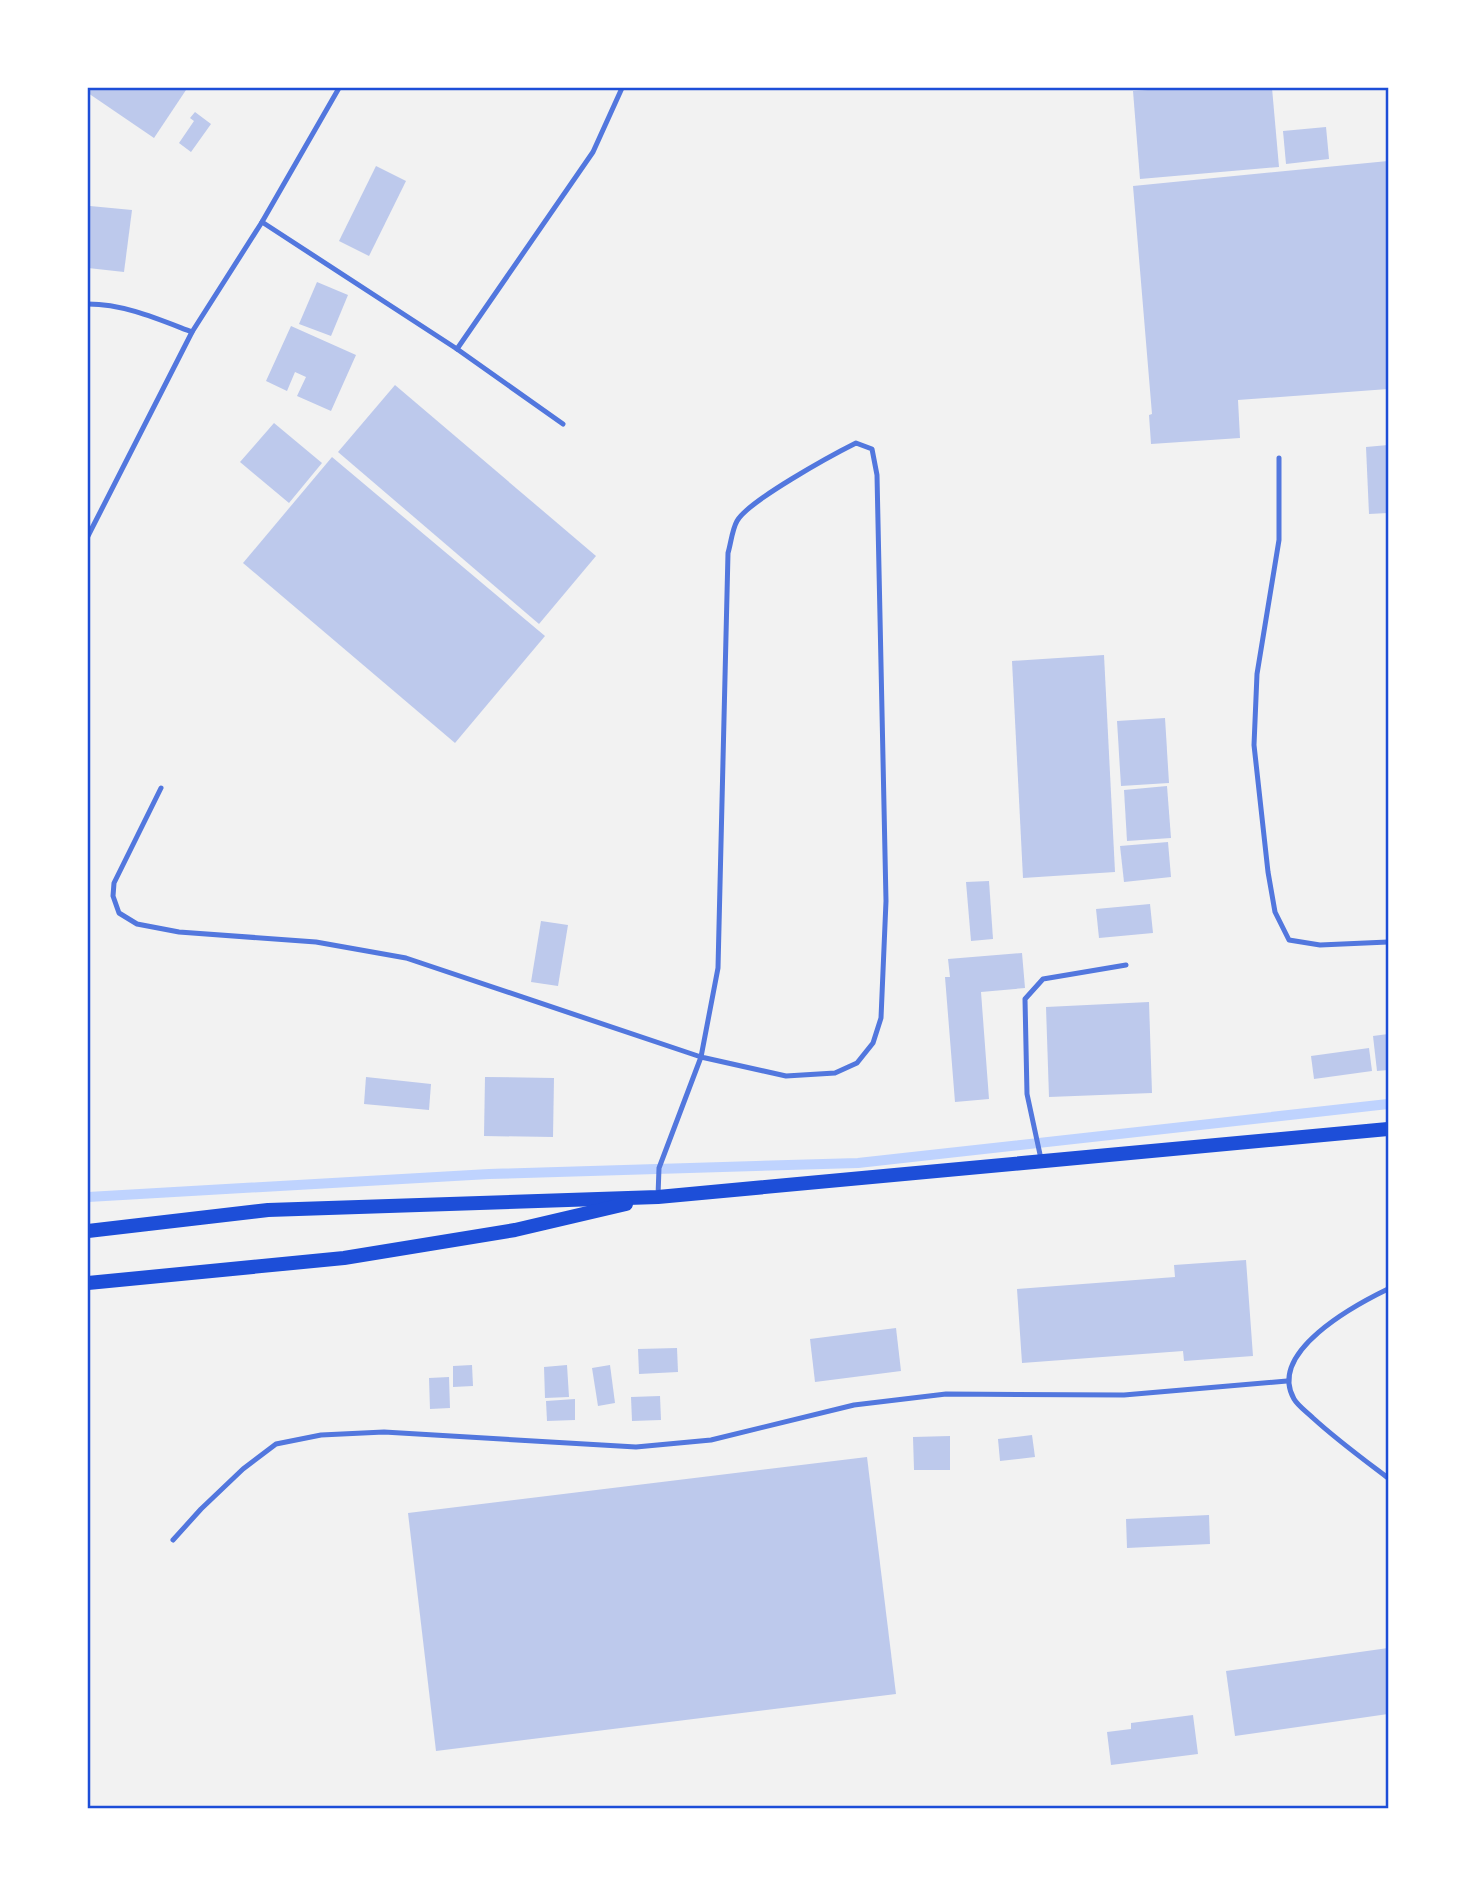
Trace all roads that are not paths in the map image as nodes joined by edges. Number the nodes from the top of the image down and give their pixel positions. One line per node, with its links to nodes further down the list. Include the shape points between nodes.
1 (339, 88): 3 (lane)
2 (622, 88): 6 (lane, via 593,152)
3 (262, 222): 5 (lane); 6 (lane)
4 (88, 304): 5 (lane, via 144,314)
5 (192, 332): 9 (lane)
6 (457, 349): 7 (lane)
7 (563, 424)
8 (1279, 457): 11 (lane, via 1279,540 1257,674 1254,745 1275,912 1289,940 1320,946)
9 (88, 536)
10 (161, 788): 13 (lane, via 114,883 118,913 137,924 179,932 316,942 406,958)
11 (1388, 942)
12 (1126, 965): 15 (lane, via 1043,979 1025,999 1027,1094)
13 (701, 1057): 13 (lane, via 786,1076 835,1073 857,1063 873,1043 881,1018 886,901 877,475 872,449 856,443 752,505 737,521 728,553 718,968); 16 (lane, via 659,1168)
14 (1388, 1129): 15 (main road)
15 (1041, 1161): 16 (main road)
16 (658, 1197): 17 (main road, via 268,1210); 18 (main road, via 515,1230 344,1258)
17 (88, 1231)
18 (88, 1283)
19 (1388, 1289): 20 (lane, via 1304,1345)
20 (1287, 1381): 21 (lane, via 1295,1400 1337,1440); 22 (lane, via 1124,1395 946,1394 854,1405 711,1440 636,1447 384,1432 321,1435 276,1444 243,1469)
21 (1388, 1478)
22 (173, 1540)

